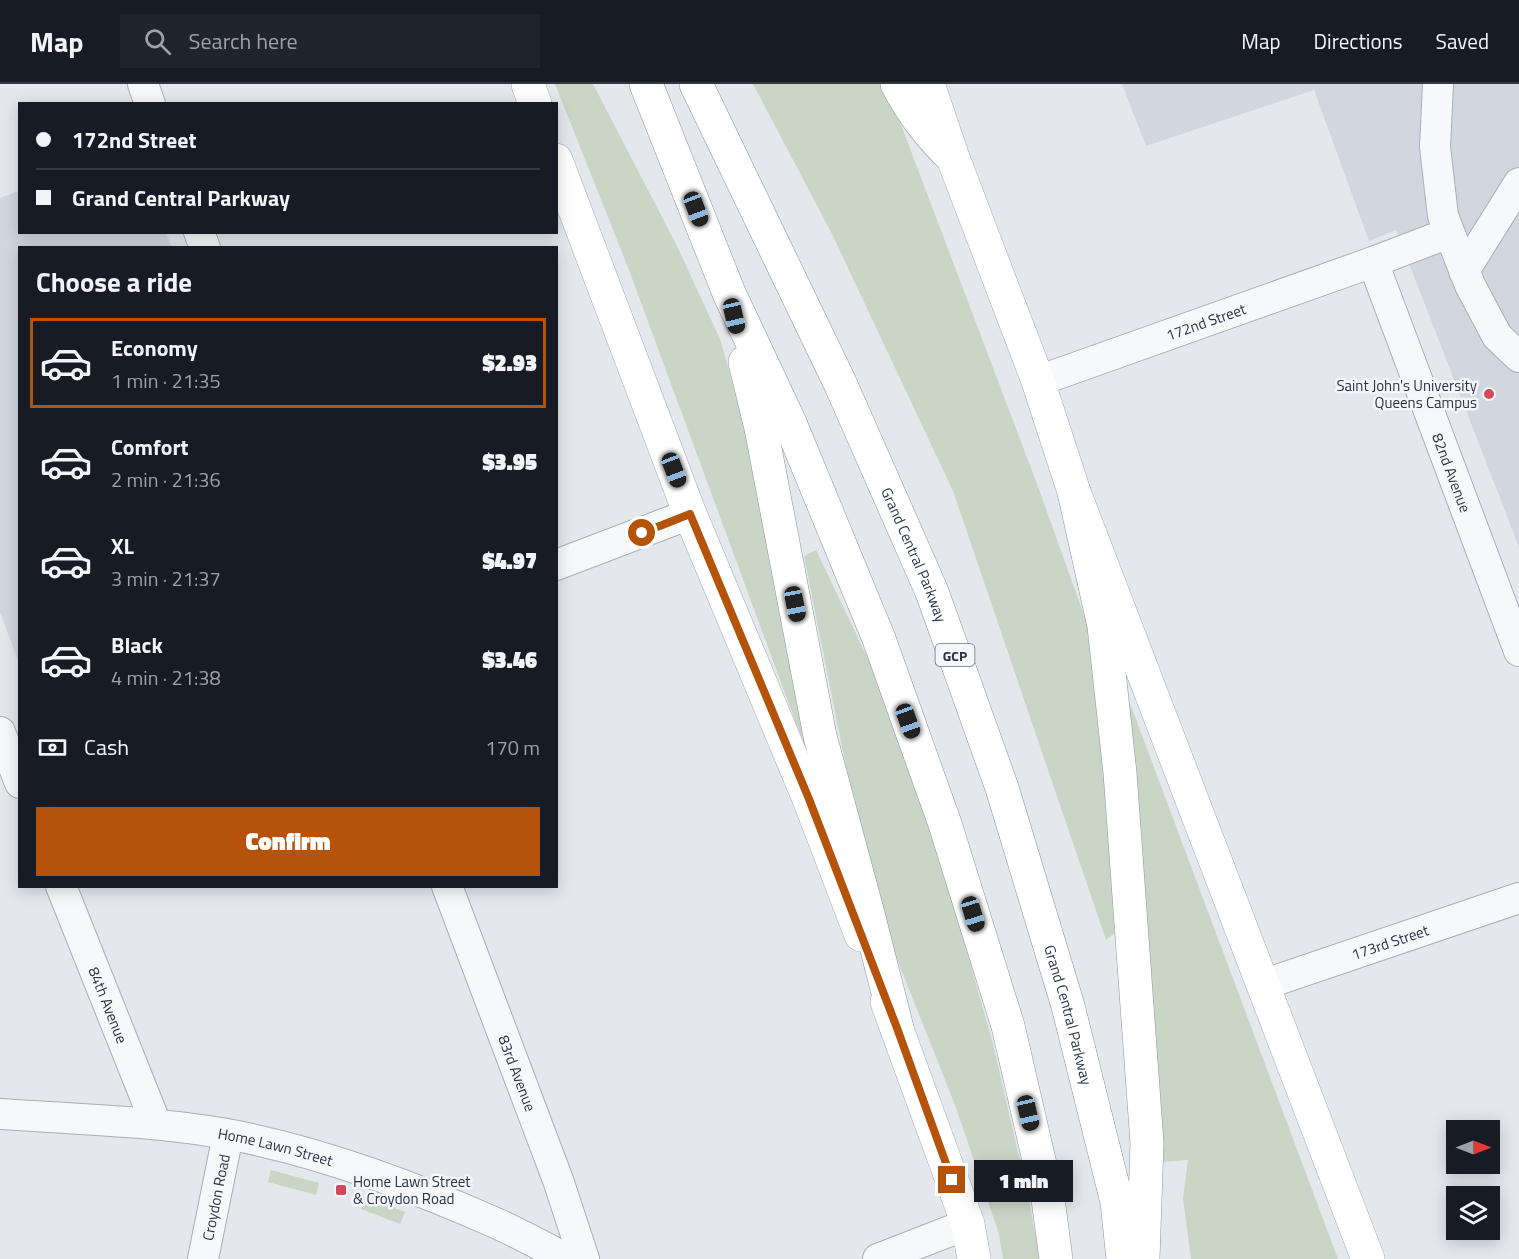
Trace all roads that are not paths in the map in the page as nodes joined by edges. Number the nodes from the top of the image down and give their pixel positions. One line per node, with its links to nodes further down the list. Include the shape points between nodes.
1 (143, 84): 8 (street)
2 (528, 84): 9 (main road)
3 (646, 84): 16 (main road)
4 (696, 84): 40 (main road, Grand Central Parkway / GCP, via 840,383 932,592 1002,788 1068,1006 1117,1202)
5 (897, 84): 10 (main road, via 917,119)
6 (928, 84): 10 (main road)
7 (1438, 84): 13 (street, via 1435,147 1443,216)
8 (149, 102)
9 (534, 102)
10 (953, 158): 18 (main road)
11 (558, 165): 20 (main road)
12 (1519, 183): 15 (street)
13 (1449, 233): 14 (street, 172nd Street); 15 (street)
14 (1373, 262): 18 (street, 172nd Street); 22 (street, 82nd Avenue)
15 (1464, 272): 17 (street, via 1497,336)
16 (729, 293): 29 (main road, via 761,428 820,735); 39 (main road, via 790,423 879,639 945,824 1008,1026 1048,1199)
17 (1519, 357)
18 (1038, 381): 19 (main road)
19 (1074, 492): 28 (main road); 41 (main road, via 1104,626 1120,773 1147,1143)
20 (690, 514): 21 (street); 29 (main road, via 809,799)
21 (558, 564)
22 (1519, 651)
23 (0, 732): 24 (street)
24 (13, 774)
25 (62, 888): 31 (street, 84th Avenue)
26 (448, 888): 36 (street, 83rd Avenue)
27 (1519, 898): 28 (street, 173rd Street)
28 (1262, 985): 42 (main road)
29 (897, 1028): 33 (main road)
30 (0, 1114): 31 (street, Home Lawn Street)
31 (156, 1124): 32 (street, Home Lawn Street)
32 (228, 1135): 34 (street, Croydon Road); 35 (street, Home Lawn Street, via 318,1156 406,1187 499,1225)
33 (968, 1224): 37 (street); 38 (main road)
34 (203, 1259)
35 (567, 1259)
36 (584, 1259)
37 (878, 1259)
38 (974, 1259)
39 (1056, 1259)
40 (1123, 1259)
41 (1143, 1259)
42 (1368, 1259)

